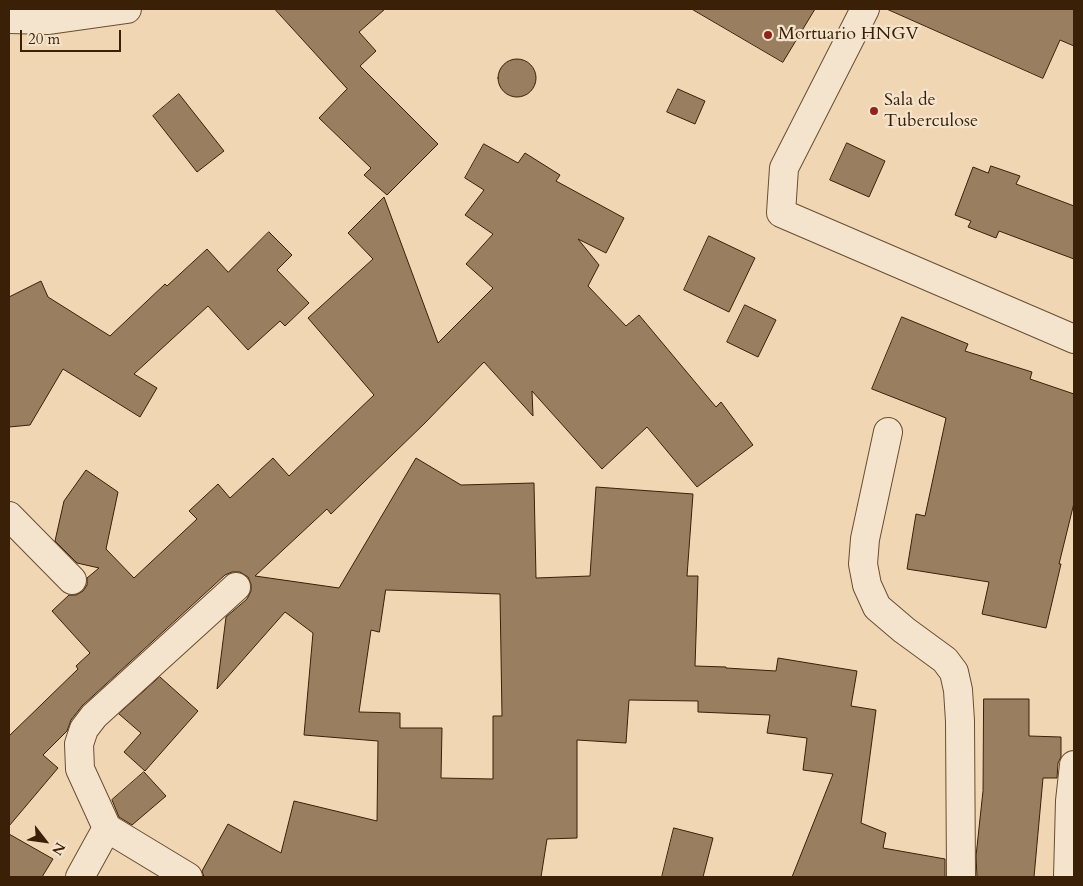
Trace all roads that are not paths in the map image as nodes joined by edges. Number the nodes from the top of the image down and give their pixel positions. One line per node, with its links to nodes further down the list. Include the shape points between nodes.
1 (126, 9): 3 (street)
2 (865, 9): 5 (street, via 784,168 782,213)
3 (47, 14): 4 (street)
4 (9, 19)
5 (1074, 339)
6 (888, 432): 15 (street, via 865,539 863,564 867,585 877,607 945,660 954,672 960,721)
7 (9, 516): 8 (street)
8 (72, 580)
9 (236, 587): 11 (street, via 94,716 84,729 79,744 80,769)
10 (1074, 765): 12 (street, via 1070,800)
11 (107, 828): 13 (street); 14 (street)
12 (1070, 867)
13 (80, 877)
14 (188, 877)
15 (961, 877)

